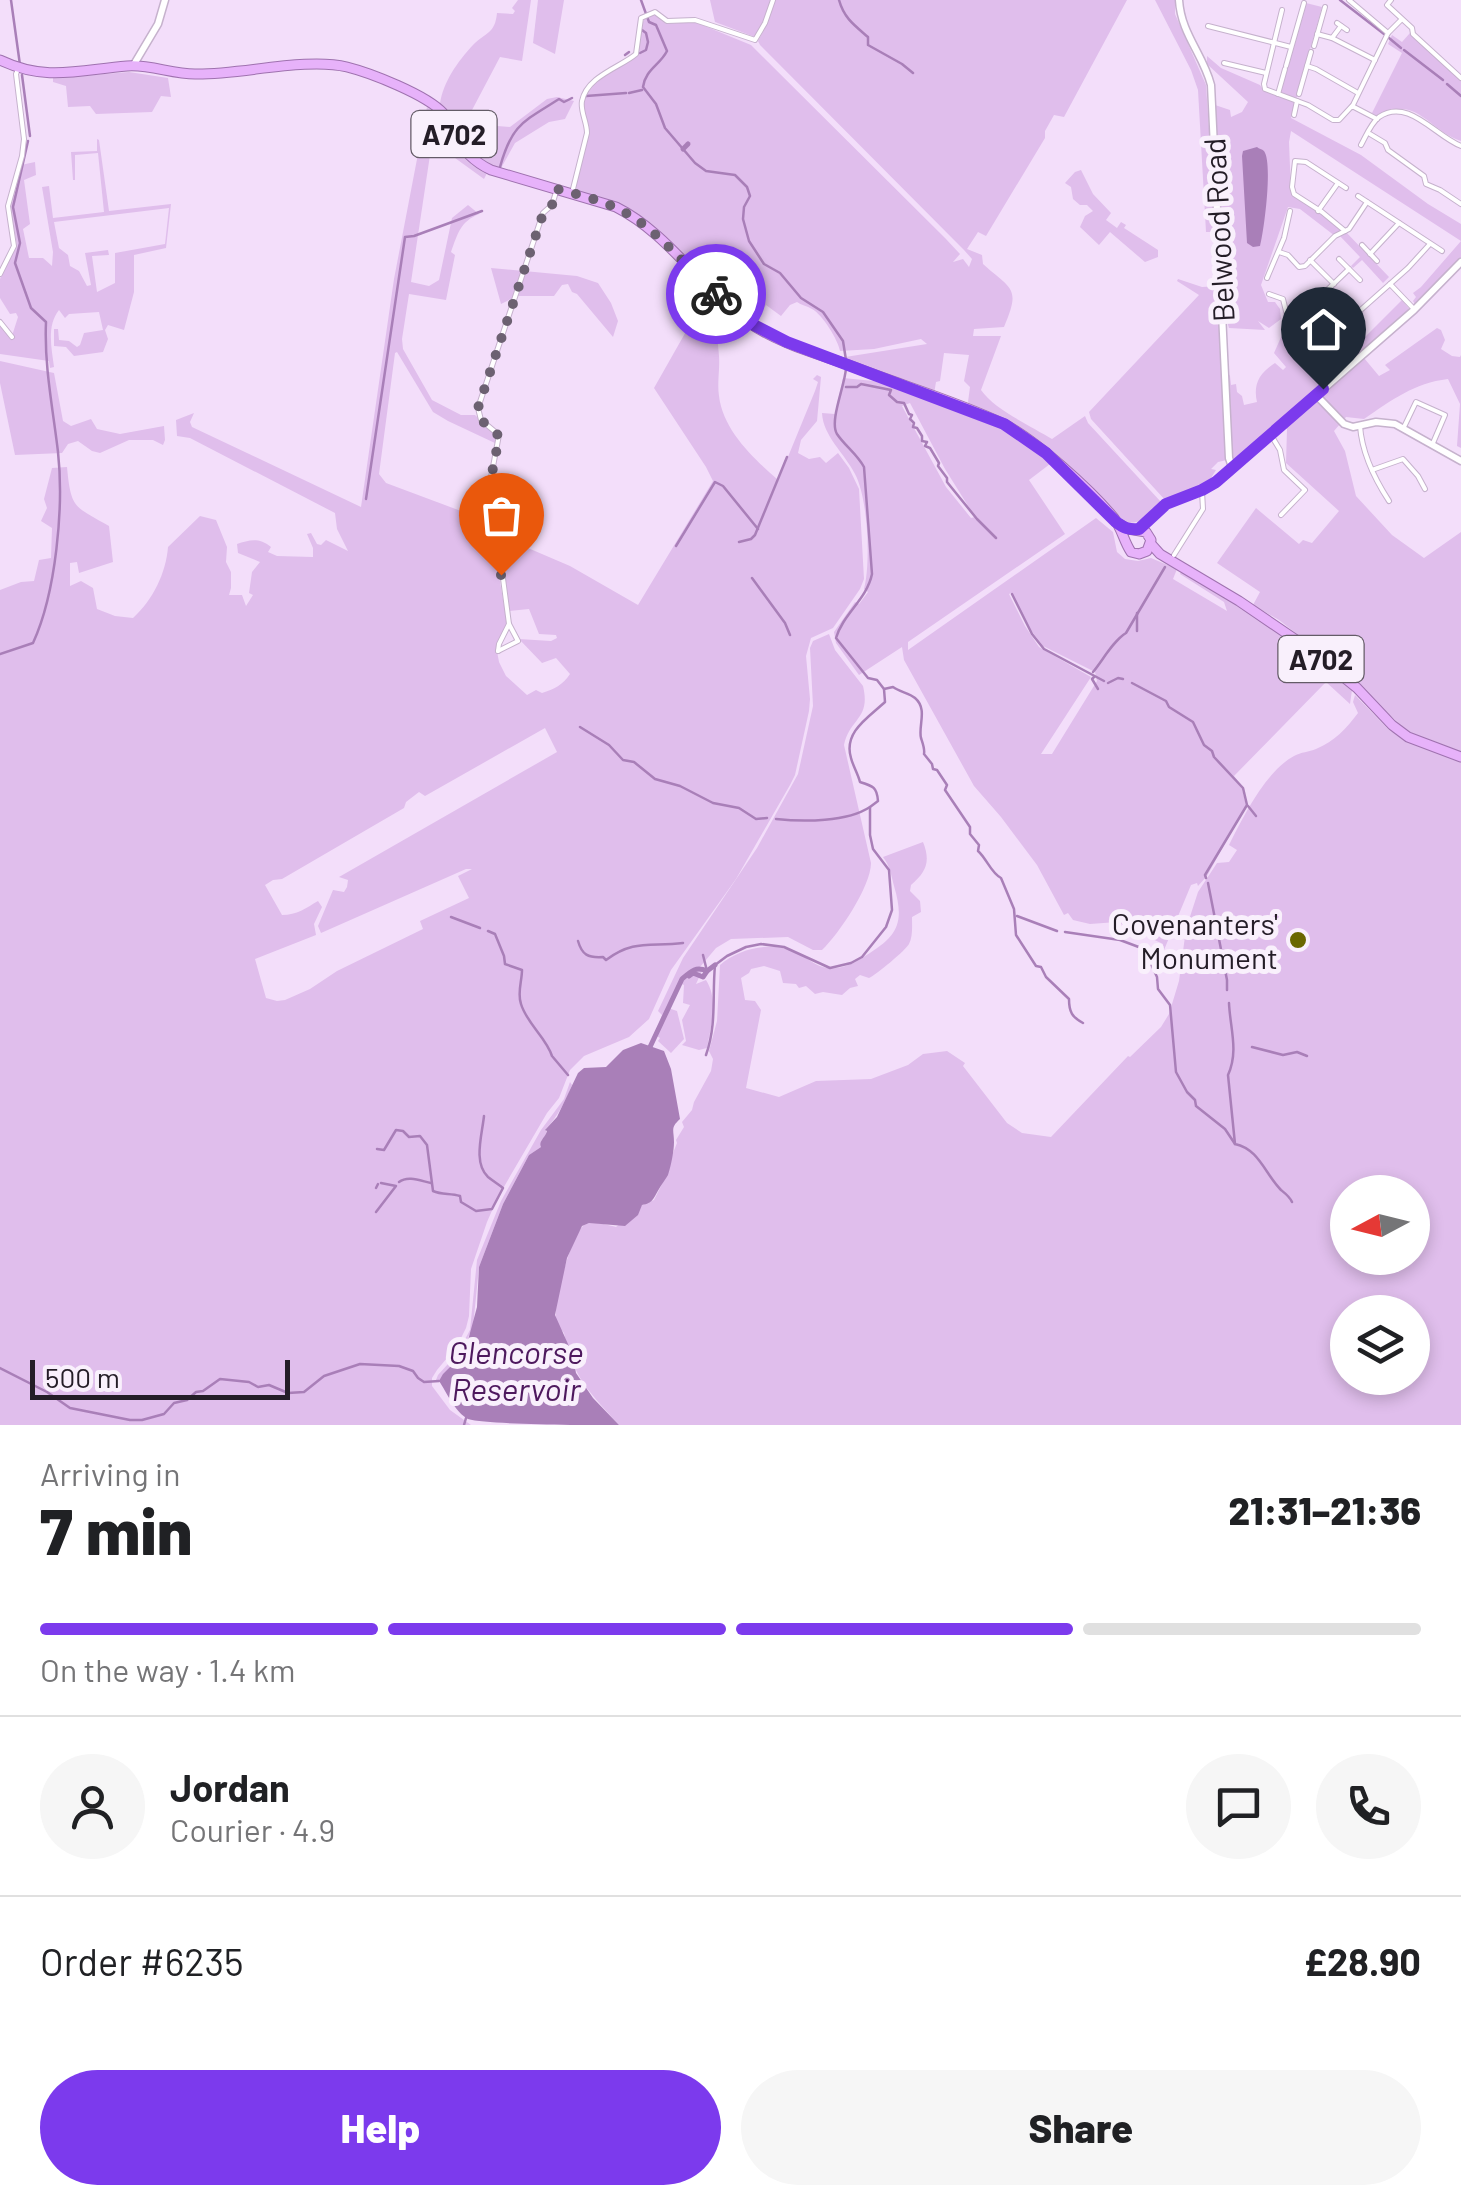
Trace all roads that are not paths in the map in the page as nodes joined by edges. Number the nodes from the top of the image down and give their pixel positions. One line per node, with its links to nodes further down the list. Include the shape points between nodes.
1 (165, 0): 21 (street)
2 (773, 0): 39 (street, via 755,40 696,20 646,15 638,25 636,54 585,93 587,133)
3 (1178, 0): 18 (street, Belwood Road)
4 (1391, 0): 9 (street, via 1386,4)
5 (1353, 2): 12 (street)
6 (1304, 4): 16 (street)
7 (1326, 8): 13 (street)
8 (1282, 10): 15 (street)
9 (1402, 18): 12 (street); 26 (street)
10 (1208, 26): 15 (street)
11 (1347, 30): 14 (street, via 1339,24)
12 (1388, 33): 20 (street)
13 (1318, 34): 14 (street); 23 (street)
14 (1332, 38): 20 (street)
15 (1274, 42): 16 (street); 25 (street)
16 (1291, 47): 27 (street)
17 (1203, 48): 18 (street)
18 (1196, 54): 73 (street, Belwood Road, via 1210,84)
19 (0, 60): 24 (highway, A702)
20 (1374, 60): 28 (street)
21 (133, 66): 24 (highway, A702, via 69,74); 38 (highway, A702, via 195,74 327,64 359,70 441,110 481,165)
22 (1227, 66): 25 (street)
23 (1307, 66): 28 (street); 29 (street)
24 (20, 69): 57 (street, via 24,138 8,206 14,246)
25 (1266, 73): 27 (street, via 1264,86)
26 (1461, 78)
27 (1276, 93): 29 (street)
28 (1358, 94): 30 (street)
29 (1298, 98): 30 (street, via 1337,121); 31 (street)
30 (1352, 106): 32 (street)
31 (1294, 115)
32 (1377, 119): 33 (street); 35 (street, via 1405,111)
33 (1368, 133): 34 (street); 42 (street, via 1426,184)
34 (1361, 145)
35 (1461, 146)
36 (1338, 183): 37 (street); 44 (street); 44 (street, via 1295,161 1292,192)
37 (1346, 188)
38 (557, 189): 39 (highway, A702); 85 (street, via 478,408 498,435 487,498)
39 (572, 193): 80 (highway, A702, via 634,218 748,322 1004,424 1046,453)
40 (1358, 196): 41 (street)
41 (1368, 202): 45 (street); 46 (street)
42 (1461, 204)
43 (1290, 211): 50 (street)
44 (1318, 211): 46 (street)
45 (1400, 223): 47 (street); 51 (street)
46 (1345, 231): 53 (street)
47 (1430, 243): 49 (street); 61 (street)
48 (1362, 245): 51 (street)
49 (1442, 251)
50 (1279, 252): 53 (street, via 1300,266); 58 (street)
51 (1370, 254): 54 (street)
52 (1338, 259): 56 (street)
53 (1310, 260): 60 (street)
54 (1377, 262)
55 (1461, 262): 63 (street)
56 (1349, 269): 59 (street); 60 (street)
57 (0, 274)
58 (1267, 278)
59 (1360, 280)
60 (1334, 284): 64 (street, via 1318,300)
61 (1390, 284): 63 (street); 64 (street, via 1346,324)
62 (1269, 294): 64 (street, via 1283,299 1287,315)
63 (1414, 310): 67 (street)
64 (1315, 320)
65 (0, 322): 66 (street)
66 (12, 338)
67 (1316, 396): 68 (street, via 1344,424); 70 (street)
68 (1360, 426): 69 (street); 74 (street)
69 (1397, 428): 71 (street); 71 (street, via 1416,402 1445,415)
70 (1271, 434): 73 (street); 78 (street, via 1284,470 1305,490)
71 (1433, 444): 72 (street)
72 (1461, 461)
73 (1232, 467): 75 (street)
74 (1372, 470): 76 (street, via 1403,459); 77 (street)
75 (1202, 490): 79 (street); 84 (street, via 1204,509)
76 (1425, 490)
77 (1389, 501)
78 (1281, 515)
79 (1153, 516): 81 (street); 83 (street)
80 (1116, 522): 81 (highway, A702); 82 (highway, A702)
81 (1136, 530): 82 (highway); 83 (highway, A702)
82 (1126, 542): 83 (highway, A702, via 1135,554)
83 (1149, 544): 86 (highway, A702, via 1304,646 1408,737)
84 (1174, 555)
85 (509, 624): 85 (street, via 498,644 498,651 518,641)
86 (1461, 756)

